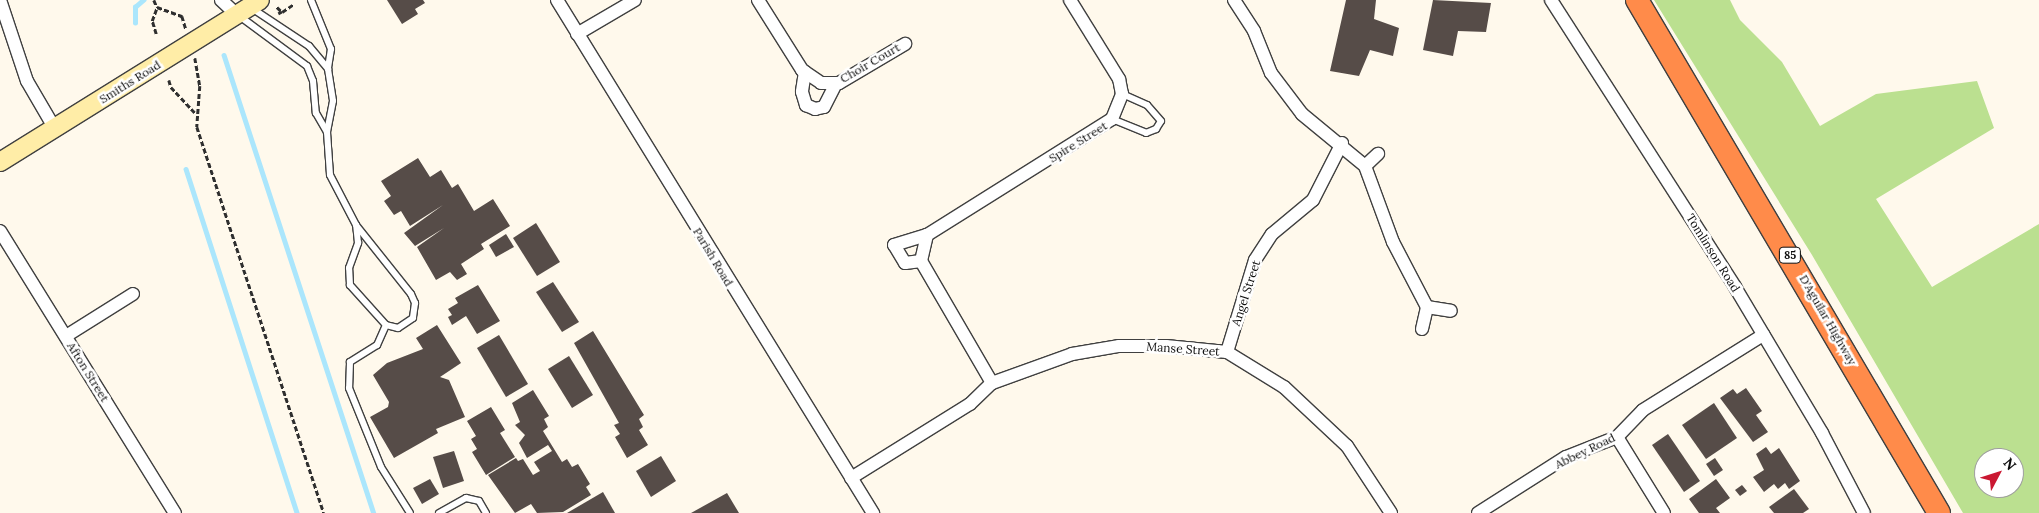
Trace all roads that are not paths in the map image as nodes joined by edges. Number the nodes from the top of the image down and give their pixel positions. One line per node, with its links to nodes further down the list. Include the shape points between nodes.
1 (0, 0): 20 (street, via 27,81)
2 (221, 0): 12 (street)
3 (311, 0): 15 (lane, via 331,49)
4 (557, 0): 13 (street, Parish Road)
5 (635, 0): 13 (street)
6 (758, 0): 16 (street, Choir Court)
7 (1070, 0): 18 (street, via 1119,79)
8 (1234, 0): 22 (street, via 1254,31 1272,73 1297,107)
9 (1551, 0): 35 (street, Tomlinson Road)
10 (1623, 0): 50 (highway, D'Aguilar Highway / 85, via 1752,212)
11 (1637, 0): 51 (highway, D'Aguilar Highway / 85)
12 (247, 5): 15 (lane, via 309,46); 20 (main road, Smiths Road); 21 (lane, via 307,66 313,81 316,113)
13 (577, 34): 40 (street, Parish Road)
14 (905, 44): 17 (street, Choir Court)
15 (328, 69): 21 (lane, via 333,101)
16 (805, 72): 17 (street, Choir Court, via 821,83); 17 (street, Choir Court, via 802,92 806,105 814,109 824,107)
17 (836, 83)
18 (1122, 94): 19 (street, Spire Street); 19 (lane, via 1152,109 1161,121 1146,133)
19 (1112, 119): 28 (street, Spire Street)
20 (55, 129): 24 (main road, Smiths Road)
21 (327, 132): 26 (lane, via 330,174)
22 (1342, 143): 25 (street); 37 (street, Angel Street, via 1313,200 1272,234 1255,260)
23 (1378, 154): 25 (street)
24 (0, 162)
25 (1365, 166): 31 (street, via 1393,242)
26 (356, 225): 33 (lane, via 358,244 349,268 350,285); 33 (lane, via 415,303 413,318 398,328)
27 (0, 231): 36 (street, Afton Street)
28 (927, 235): 29 (street); 29 (street, Spire Street, via 894,245 905,263)
29 (921, 261): 38 (street)
30 (133, 294): 36 (street)
31 (1427, 307): 32 (street); 34 (street)
32 (1451, 311)
33 (386, 325): 42 (lane, via 377,345 350,362 349,388 381,467)
34 (1422, 329)
35 (1763, 335): 39 (street, Abbey Road, via 1643,410); 49 (street, Tomlinson Road)
36 (66, 336): 41 (street, Afton Street)
37 (1227, 352): 38 (street, Manse Street, via 1119,346 1072,354); 46 (street, Manse Street, via 1284,387 1320,418 1346,446)
38 (992, 383): 40 (street, Manse Street, via 970,404)
39 (1617, 437): 47 (street, Abbey Road, via 1566,457); 48 (street)
40 (851, 478): 45 (street, Parish Road)
41 (176, 513)
42 (410, 513)
43 (439, 513): 44 (lane, via 466,498 479,501)
44 (486, 513)
45 (872, 513)
46 (1390, 513)
47 (1478, 513)
48 (1664, 513)
49 (1864, 513)
50 (1925, 513)
51 (1939, 513)

